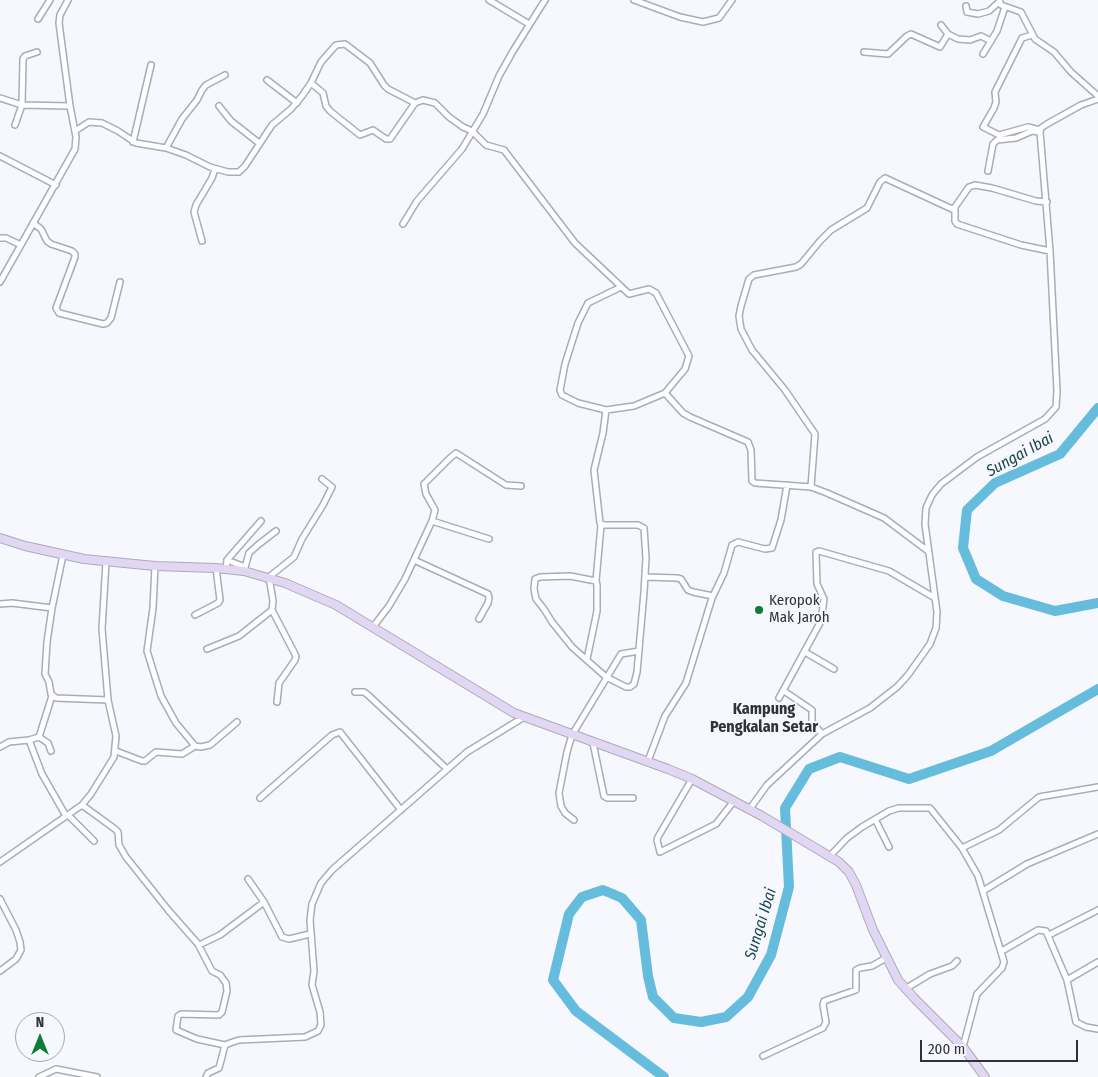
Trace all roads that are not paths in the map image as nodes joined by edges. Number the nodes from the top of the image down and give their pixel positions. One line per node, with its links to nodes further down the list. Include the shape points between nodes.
1 (50, 0): 10 (street)
2 (489, 0): 11 (street)
3 (545, 0): 11 (street)
4 (634, 0): 5 (street, via 704,22 719,18)
5 (732, 0)
6 (65, 1): 28 (street, via 59,23)
7 (999, 1): 8 (street, via 989,11 978,14 967,12); 9 (street)
8 (966, 6)
9 (1005, 7): 14 (street, via 1021,12); 15 (street)
10 (38, 19)
11 (529, 24): 32 (street)
12 (941, 25): 13 (street)
13 (948, 34): 15 (street, via 967,40 981,36); 17 (street, via 940,47 912,34 888,54)
14 (1032, 35): 24 (street, via 1054,52); 33 (street, via 1022,38 995,92 996,102 983,128 999,135 1028,127)
15 (991, 41): 18 (street)
16 (37, 52): 27 (street, via 23,59)
17 (864, 52)
18 (983, 54)
19 (151, 65): 34 (street)
20 (225, 75): 36 (street, via 206,85)
21 (267, 80): 25 (street)
22 (311, 83): 25 (street); 26 (street, via 330,51 336,45 345,44 370,63 384,85); 26 (street, via 323,93 330,111 360,135 373,130 390,139)
23 (0, 98): 27 (street)
24 (1098, 98): 33 (street, via 1047,124)
25 (297, 103): 35 (street, via 272,125)
26 (415, 103): 32 (street, via 424,100 435,103 457,123)
27 (22, 105): 28 (street); 30 (street)
28 (66, 106): 31 (street)
29 (219, 106): 35 (street, via 231,122)
30 (15, 125)
31 (75, 131): 34 (street, via 95,121); 40 (street, via 74,153)
32 (472, 131): 44 (street, via 462,149 417,200); 51 (street, via 486,145 504,150 575,244)
33 (1040, 131): 39 (street, via 997,140 993,144); 41 (street)
34 (133, 142): 36 (street)
35 (259, 143): 38 (street, via 239,172)
36 (166, 148): 38 (street)
37 (0, 156): 40 (street)
38 (215, 169): 46 (street, via 194,209)
39 (988, 171)
40 (54, 184): 43 (street)
41 (1045, 202): 42 (street, via 975,185 969,187); 48 (street)
42 (955, 207): 48 (street, via 957,224); 57 (street, via 948,207 885,178 867,208 831,230 801,264 749,279 741,306 741,329 752,350 815,434)
43 (33, 223): 47 (street); 50 (street, via 51,244 75,254 56,308 59,313 107,323)
44 (403, 224)
45 (3, 238): 47 (street)
46 (202, 241)
47 (20, 244): 49 (street)
48 (1046, 251): 64 (street, via 1056,407 1045,420 977,457 932,494 926,508)
49 (0, 282)
50 (120, 282)
51 (621, 287): 52 (street, via 631,294 649,289 656,293 689,356 688,363); 53 (street, via 588,302 575,332 560,390 562,395 578,402)
52 (665, 393): 53 (street, via 634,406); 55 (street, via 683,413 748,442 752,482)
53 (606, 410): 60 (street, via 594,470)
54 (322, 479): 74 (street, via 332,487 323,505 294,558)
55 (787, 485): 57 (street); 76 (street, via 774,546 765,549 734,543)
56 (521, 486): 59 (street, via 506,485 453,454 424,484 434,510)
57 (811, 487): 64 (street, via 884,518)
58 (261, 521): 66 (street)
59 (432, 521): 63 (street); 67 (street)
60 (601, 525): 73 (street, via 638,525 644,528); 75 (street)
61 (276, 531): 72 (street, via 250,553)
62 (0, 538): 65 (main road)
63 (489, 539)
64 (928, 551): 77 (street)
65 (63, 556): 68 (main road); 79 (street)
66 (227, 560): 71 (street); 72 (street)
67 (414, 560): 82 (street, via 488,594 488,603); 83 (street, via 389,606)
68 (106, 562): 69 (main road); 94 (street, via 102,629)
69 (155, 566): 70 (main road); 103 (street, via 148,654 159,693 176,723)
70 (216, 568): 71 (main road); 81 (street, via 220,600)
71 (226, 569): 72 (main road)
72 (245, 569): 74 (main road)
73 (645, 577): 76 (street, via 678,578 688,590); 85 (street)
74 (269, 578): 80 (street); 83 (main road, via 336,605)
75 (596, 581): 87 (street, via 597,611); 87 (street, via 570,576 535,580 536,599 572,647)
76 (713, 596): 107 (street, via 686,682 668,710)
77 (935, 598): 86 (street, via 886,569 819,551 815,553 816,580 824,596 824,606); 98 (street, via 936,628 925,652 908,675 870,708)
78 (0, 604): 79 (street)
79 (52, 608): 92 (street, via 45,670)
80 (272, 610): 84 (street, via 240,636); 95 (street, via 296,656 279,683)
81 (195, 615)
82 (479, 619)
83 (373, 627): 96 (main road)
84 (207, 649)
85 (639, 651): 89 (street, via 621,654); 89 (street, via 634,684 626,687)
86 (805, 652): 88 (street); 91 (street)
87 (587, 659): 89 (street)
88 (834, 669)
89 (606, 677): 99 (street)
90 (355, 692): 108 (street, via 368,695)
91 (784, 692): 93 (street); 98 (street, via 812,710 812,722)
92 (52, 696): 94 (street); 100 (street)
93 (779, 698)
94 (108, 700): 106 (street)
95 (277, 702)
96 (524, 717): 99 (main road); 108 (street, via 467,752)
97 (237, 722): 103 (street, via 210,745)
98 (822, 734): 116 (street, via 767,785)
99 (572, 735): 102 (main road); 119 (street, via 559,793 561,806)
100 (39, 737): 101 (street); 105 (street, via 48,743)
101 (29, 740): 104 (street, via 9,742); 117 (street, via 42,774)
102 (593, 743): 107 (main road); 112 (street, via 604,796)
103 (195, 746): 106 (street, via 182,754 156,752 142,761)
104 (0, 747)
105 (51, 751)
106 (116, 751): 114 (street, via 110,766)
107 (648, 761): 109 (main road)
108 (448, 769): 115 (street)
109 (692, 779): 113 (main road); 113 (street, via 658,836 660,852 716,824)
110 (1098, 787): 123 (street, via 1039,797 999,830)
111 (260, 798): 115 (street, via 340,732)
112 (633, 798)
113 (734, 801): 116 (main road)
114 (82, 805): 117 (street); 133 (street, via 118,832 119,845 126,857)
115 (401, 810): 131 (street, via 325,878 312,904)
116 (749, 810): 124 (main road)
117 (67, 816): 121 (street); 125 (street)
118 (875, 819): 122 (street); 123 (street, via 894,809 930,808); 124 (street, via 854,832)
119 (574, 820)
120 (1098, 834): 127 (street, via 1027,864)
121 (94, 841)
122 (889, 847)
123 (962, 848): 127 (street)
124 (830, 856): 135 (main road, via 853,878)
125 (0, 862)
126 (248, 880): 129 (street)
127 (983, 891): 134 (street)
128 (0, 900): 138 (street, via 16,930 21,950 16,960)
129 (264, 902): 131 (street, via 285,938); 133 (street, via 220,935)
130 (1098, 910): 132 (street)
131 (310, 934): 143 (street, via 314,971 312,985 320,1012 318,1031 305,1037 239,1040)
132 (1049, 936): 134 (street, via 1046,931 1038,930); 139 (street)
133 (199, 945): 143 (street, via 212,971 226,983 222,1012 215,1016 181,1014 176,1030)
134 (1002, 951): 144 (street, via 1004,966 979,990)
135 (886, 958): 140 (main road); 145 (street, via 856,970 856,990 823,1003 824,1028)
136 (957, 961): 140 (street)
137 (1098, 962): 139 (street)
138 (0, 971)
139 (1067, 980): 141 (street, via 1076,1022)
140 (905, 989): 144 (main road)
141 (1097, 1029): 142 (street)
142 (1097, 1035)
143 (225, 1045): 150 (street, via 219,1068)
144 (963, 1047): 151 (main road)
145 (763, 1056)
146 (49, 1072): 147 (street); 148 (street); 149 (street, via 63,1070)
147 (39, 1077)
148 (53, 1077)
149 (97, 1077)
150 (206, 1077)
151 (985, 1077)

